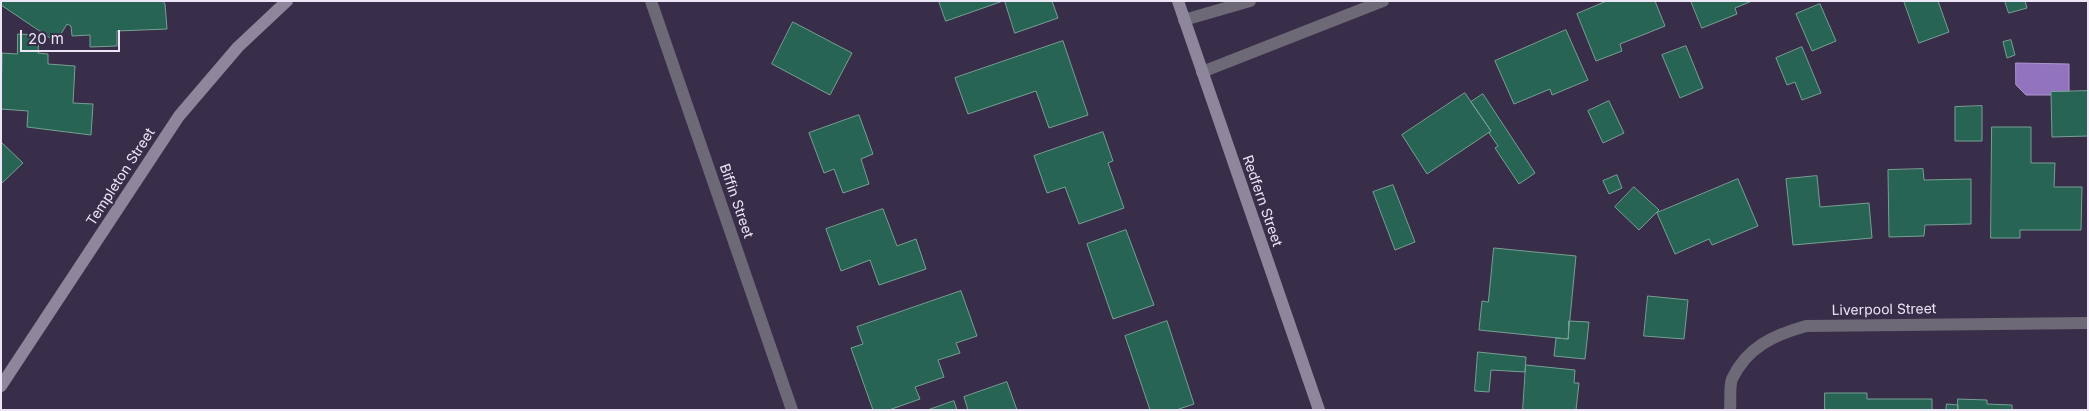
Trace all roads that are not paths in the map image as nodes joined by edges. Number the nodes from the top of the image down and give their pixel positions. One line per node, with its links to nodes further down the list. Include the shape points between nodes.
1 (287, 1): 9 (street, Templeton Street, via 238,47 179,116)
2 (651, 1): 10 (street, Biffin Street)
3 (1178, 1): 6 (street, Redfern Street)
4 (1250, 1): 6 (street)
5 (1383, 1): 7 (street)
6 (1184, 20): 7 (street, Redfern Street)
7 (1202, 72): 11 (street, Redfern Street)
8 (2088, 324): 12 (street, Liverpool Street, via 1806,326 1778,334 1754,348 1732,380)
9 (1, 386)
10 (792, 410)
11 (1319, 410)
12 (1730, 410)

